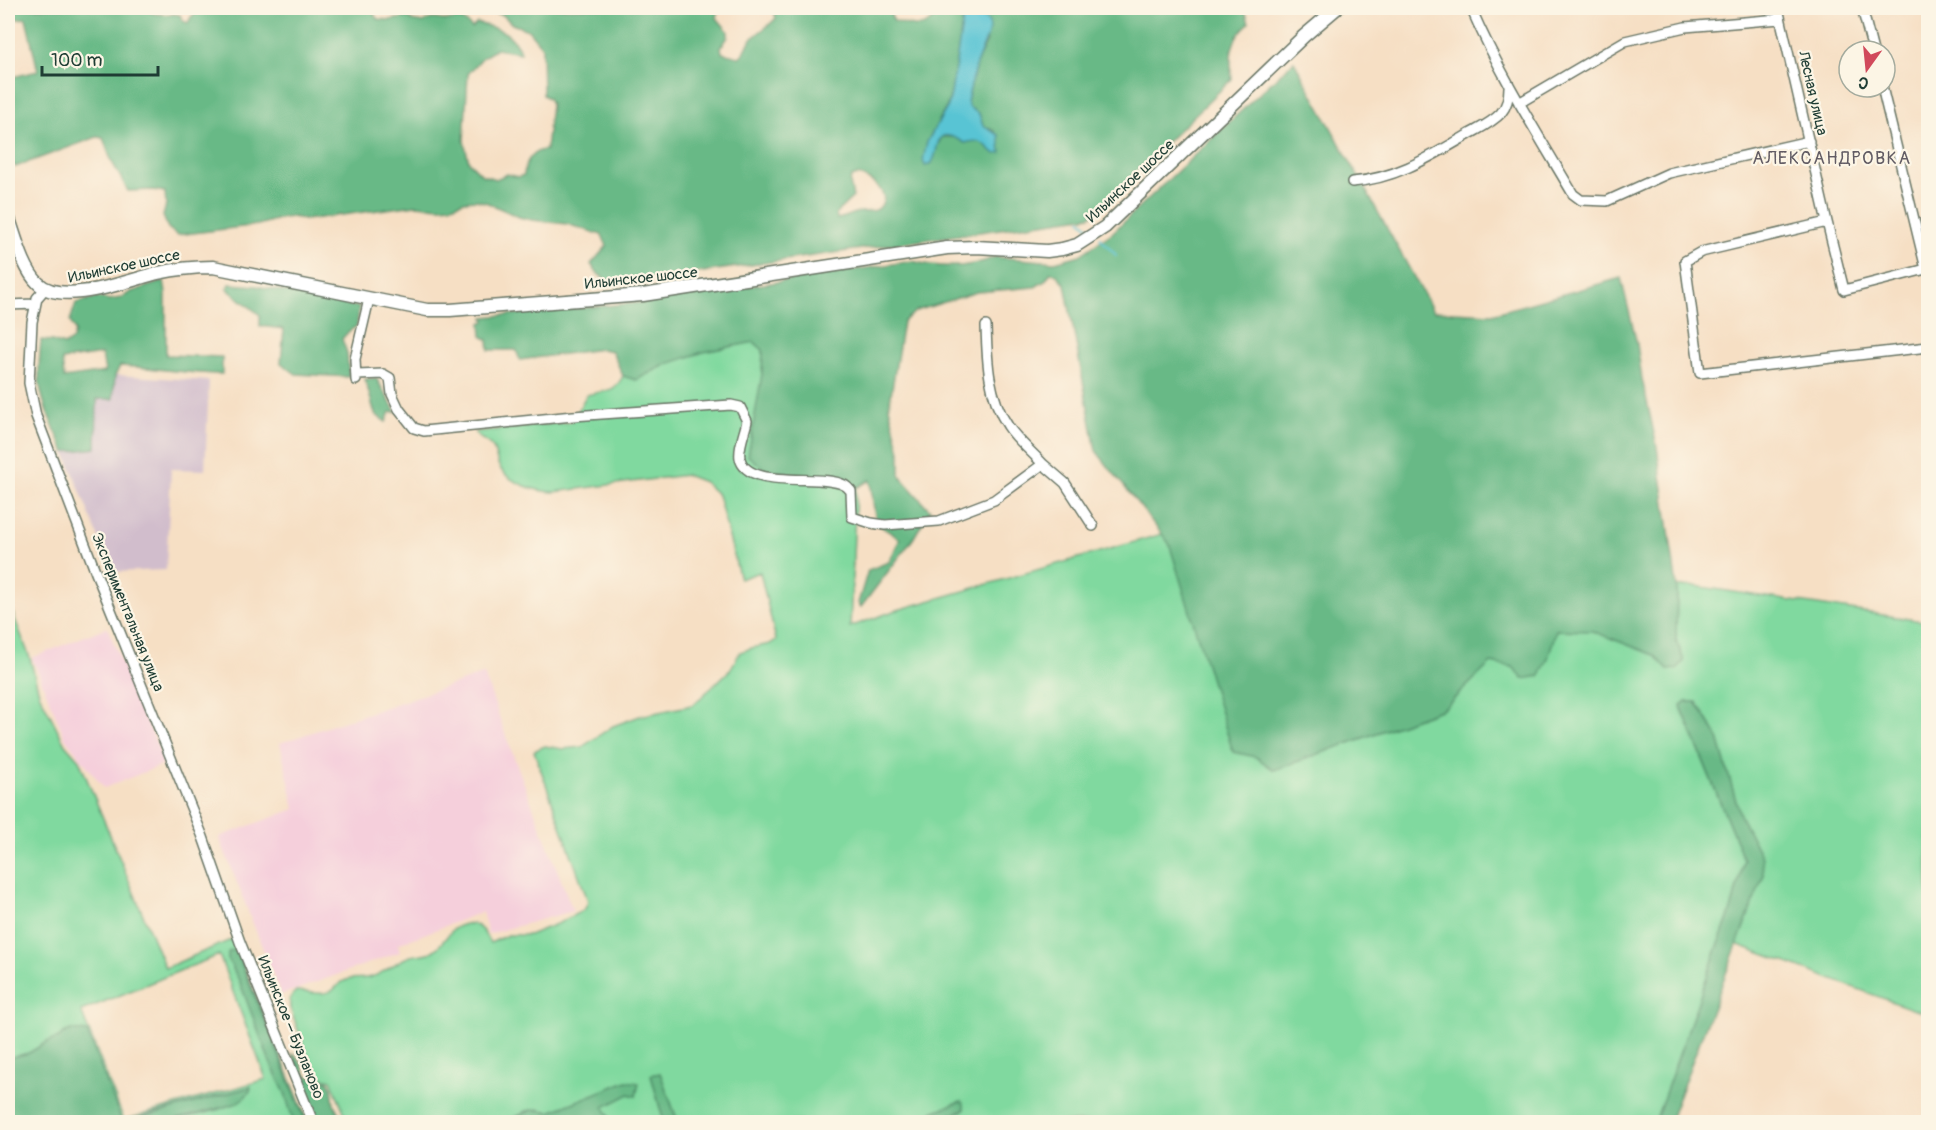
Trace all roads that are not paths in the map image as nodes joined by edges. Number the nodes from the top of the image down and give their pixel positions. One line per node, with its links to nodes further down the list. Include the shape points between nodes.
1 (1338, 8): 15 (main road, Ильинское шоссе, via 1105,227 1077,245 1047,251 947,248 643,295 450,310)
2 (1471, 8): 7 (street)
3 (1778, 8): 5 (street, Лесная улица)
4 (1862, 8): 6 (street)
5 (1780, 19): 9 (street, via 1685,27 1625,41); 10 (street, Лесная улица)
6 (1870, 39)
7 (1509, 85): 9 (street); 11 (street, via 1502,112 1490,122 1412,167 1369,181)
8 (1885, 99): 13 (street, Лесная улица, via 1926,269 1844,290)
9 (1519, 103): 10 (street, via 1573,194 1593,202 1607,201 1669,173)
10 (1809, 141): 13 (street, Лесная улица)
11 (1352, 182)
12 (8, 216): 14 (main road, via 30,272)
13 (1827, 222): 19 (street, via 1701,252 1685,261 1700,374)
14 (45, 289): 15 (main road, Ильинское шоссе, via 76,293 168,271 213,267); 16 (street, Экспериментальная улица)
15 (369, 299): 20 (street, via 355,359 356,377 383,374 390,378 399,409 414,428 424,431 731,405 740,407 747,421 739,452 742,465 774,478 844,484 851,491 852,517 885,525 939,521 994,500)
16 (35, 304): 17 (street); 22 (street, Экспериментальная улица, via 29,383 36,416)
17 (8, 305)
18 (986, 326): 20 (street, via 987,363 994,399 1008,426)
19 (1929, 347)
20 (1043, 464): 21 (street, via 1065,483)
21 (1093, 526)
22 (240, 942): 23 (street, Ильинское – Бузланово)
23 (313, 1122)

